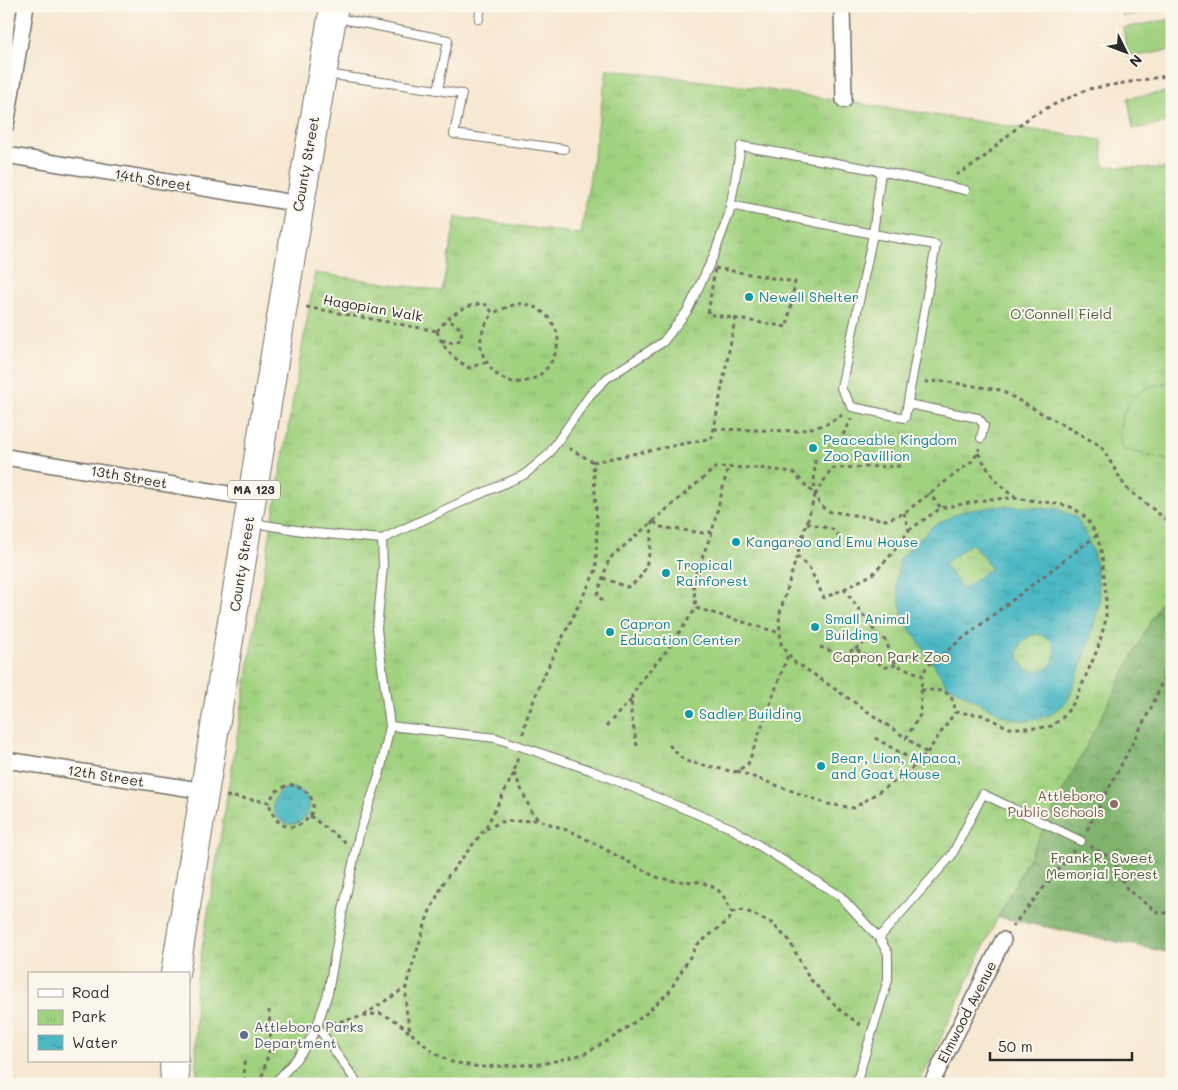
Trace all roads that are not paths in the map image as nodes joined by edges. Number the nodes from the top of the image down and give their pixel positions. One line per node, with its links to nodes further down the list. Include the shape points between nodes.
1 (26, 6): 6 (street)
2 (481, 6): 5 (lane)
3 (842, 6): 9 (street)
4 (333, 12): 7 (highway, County Street / MA 123); 8 (lane, via 448,40)
5 (479, 19)
6 (11, 58): 10 (street)
7 (322, 73): 8 (lane); 15 (highway, County Street / MA 123)
8 (438, 90): 11 (lane, via 462,94 454,134)
9 (844, 100)
10 (6, 124)
11 (564, 149)
12 (6, 155): 15 (street, 14th Street)
13 (881, 171): 14 (lane); 16 (lane, via 741,146); 17 (lane)
14 (965, 190)
15 (300, 204): 21 (highway, County Street / MA 123)
16 (730, 205): 17 (lane); 22 (lane, via 714,255 680,323 663,342 607,378 590,395 548,455 524,475)
17 (873, 234): 18 (lane, via 936,245); 18 (lane, via 841,388 852,407 905,418)
18 (908, 404): 19 (lane, via 978,418 984,425)
19 (981, 438)
20 (6, 457): 21 (street, 13th Street)
21 (251, 510): 22 (lane, via 282,527); 25 (highway, County Street / MA 123)
22 (382, 540): 23 (lane, via 377,629)
23 (390, 726): 27 (lane, via 496,738 590,770 731,828 840,896); 30 (lane, via 380,772 359,835 328,993)
24 (6, 760): 25 (street, 12th Street)
25 (215, 794): 29 (highway, County Street / MA 123)
26 (1081, 841): 27 (lane, via 983,794 952,855)
27 (879, 938): 35 (lane, via 888,953 888,980)
28 (1004, 940): 36 (street, Elmwood Avenue)
29 (176, 972)
30 (317, 1026): 33 (lane, via 296,1060); 34 (lane)
31 (174, 1062): 32 (highway)
32 (175, 1084)
33 (274, 1084)
34 (358, 1084)
35 (856, 1084)
36 (931, 1084)

